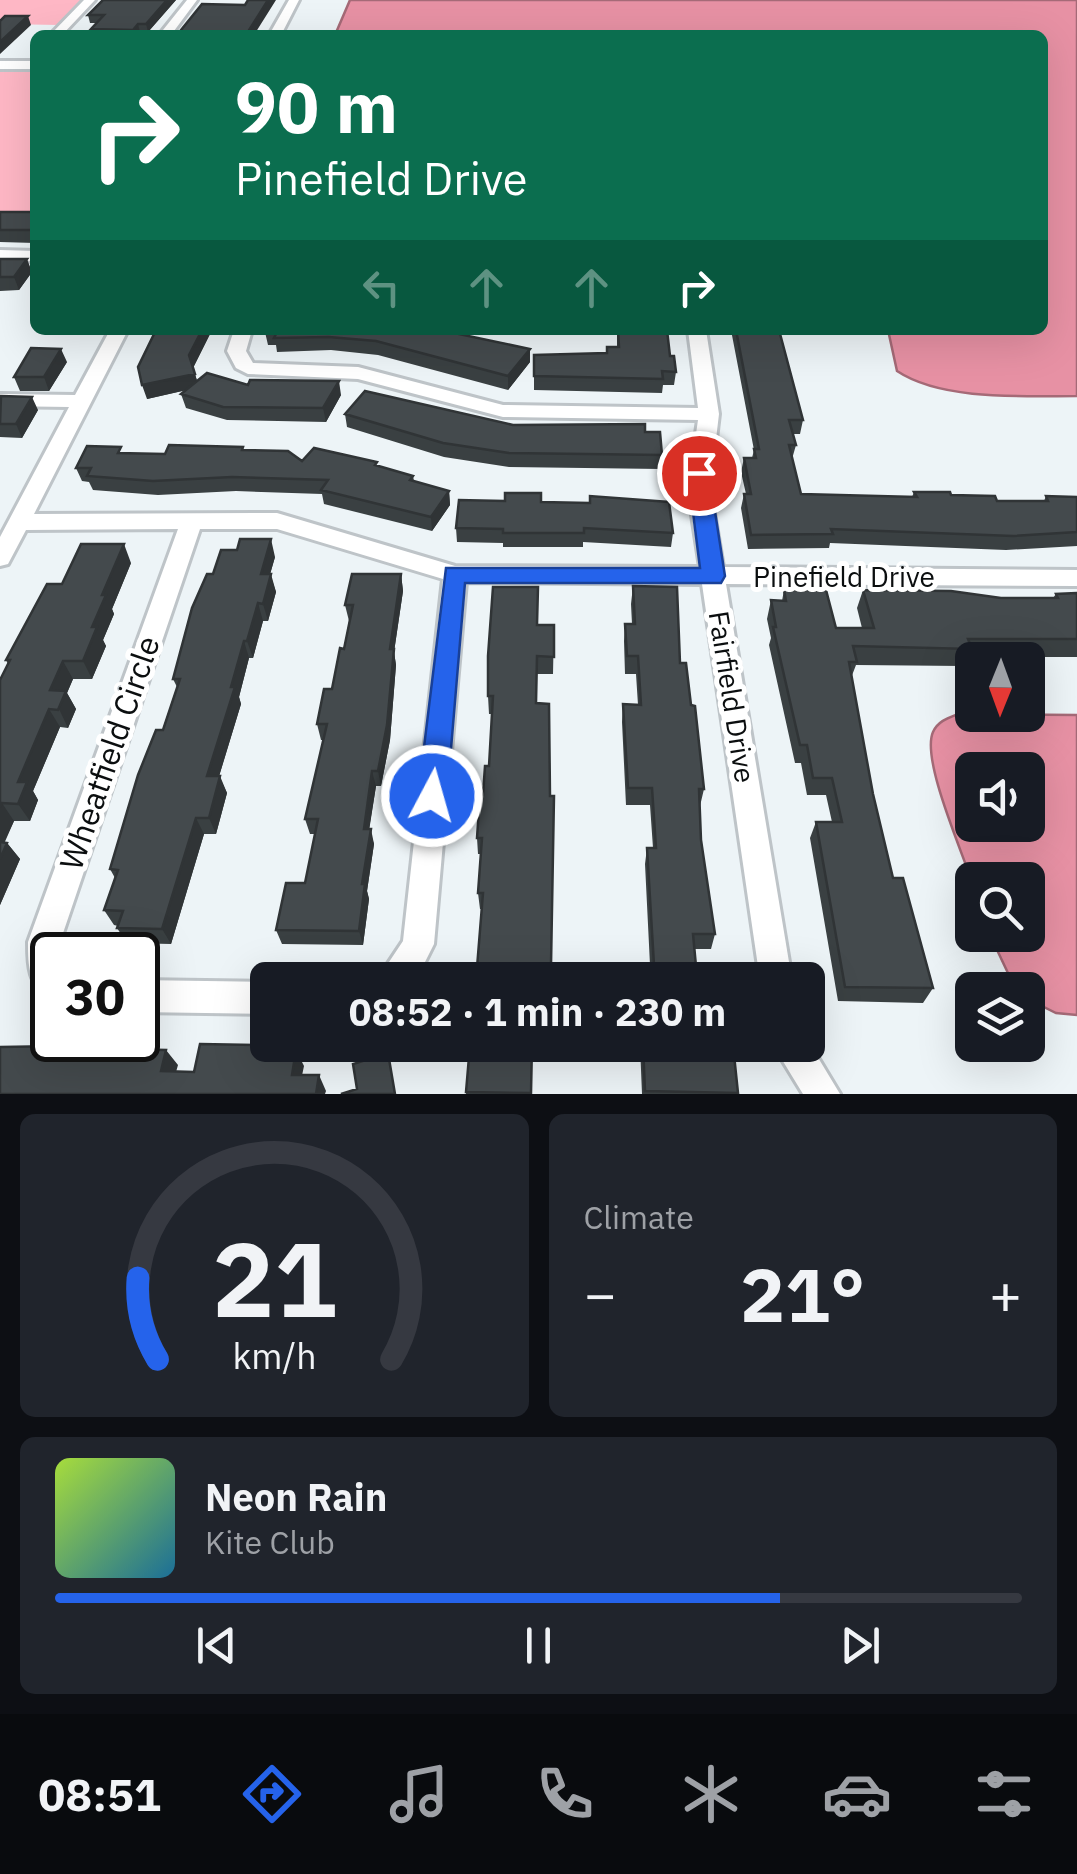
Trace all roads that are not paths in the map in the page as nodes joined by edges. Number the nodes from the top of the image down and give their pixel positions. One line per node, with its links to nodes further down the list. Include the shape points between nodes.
1 (90, 0): 4 (street)
2 (192, 0): 5 (street)
3 (294, 0): 6 (street)
4 (61, 30)
5 (169, 30)
6 (278, 30)
7 (30, 62): 8 (street)
8 (0, 65)
9 (0, 255): 10 (street)
10 (30, 256)
11 (116, 335): 15 (street)
12 (240, 335): 16 (street, via 234,352 248,368 358,374 503,411)
13 (698, 335): 16 (street, Fairfield Drive)
14 (0, 400): 15 (street)
15 (83, 401): 17 (street)
16 (708, 414): 21 (street, Fairfield Drive, via 699,473)
17 (20, 522): 18 (street, Pinefield Drive); 19 (street)
18 (191, 523): 20 (street, Pinefield Drive, via 296,524); 23 (street, Wheatfield Circle)
19 (0, 558)
20 (454, 574): 21 (street, Pinefield Drive); 24 (street, via 418,944)
21 (713, 576): 22 (street, Pinefield Drive); 25 (street, Fairfield Drive)
22 (1077, 578)
23 (48, 932)
24 (408, 962)
25 (773, 962)
26 (160, 996): 27 (street)
27 (250, 998)
28 (798, 1062): 29 (street)
29 (823, 1094)

